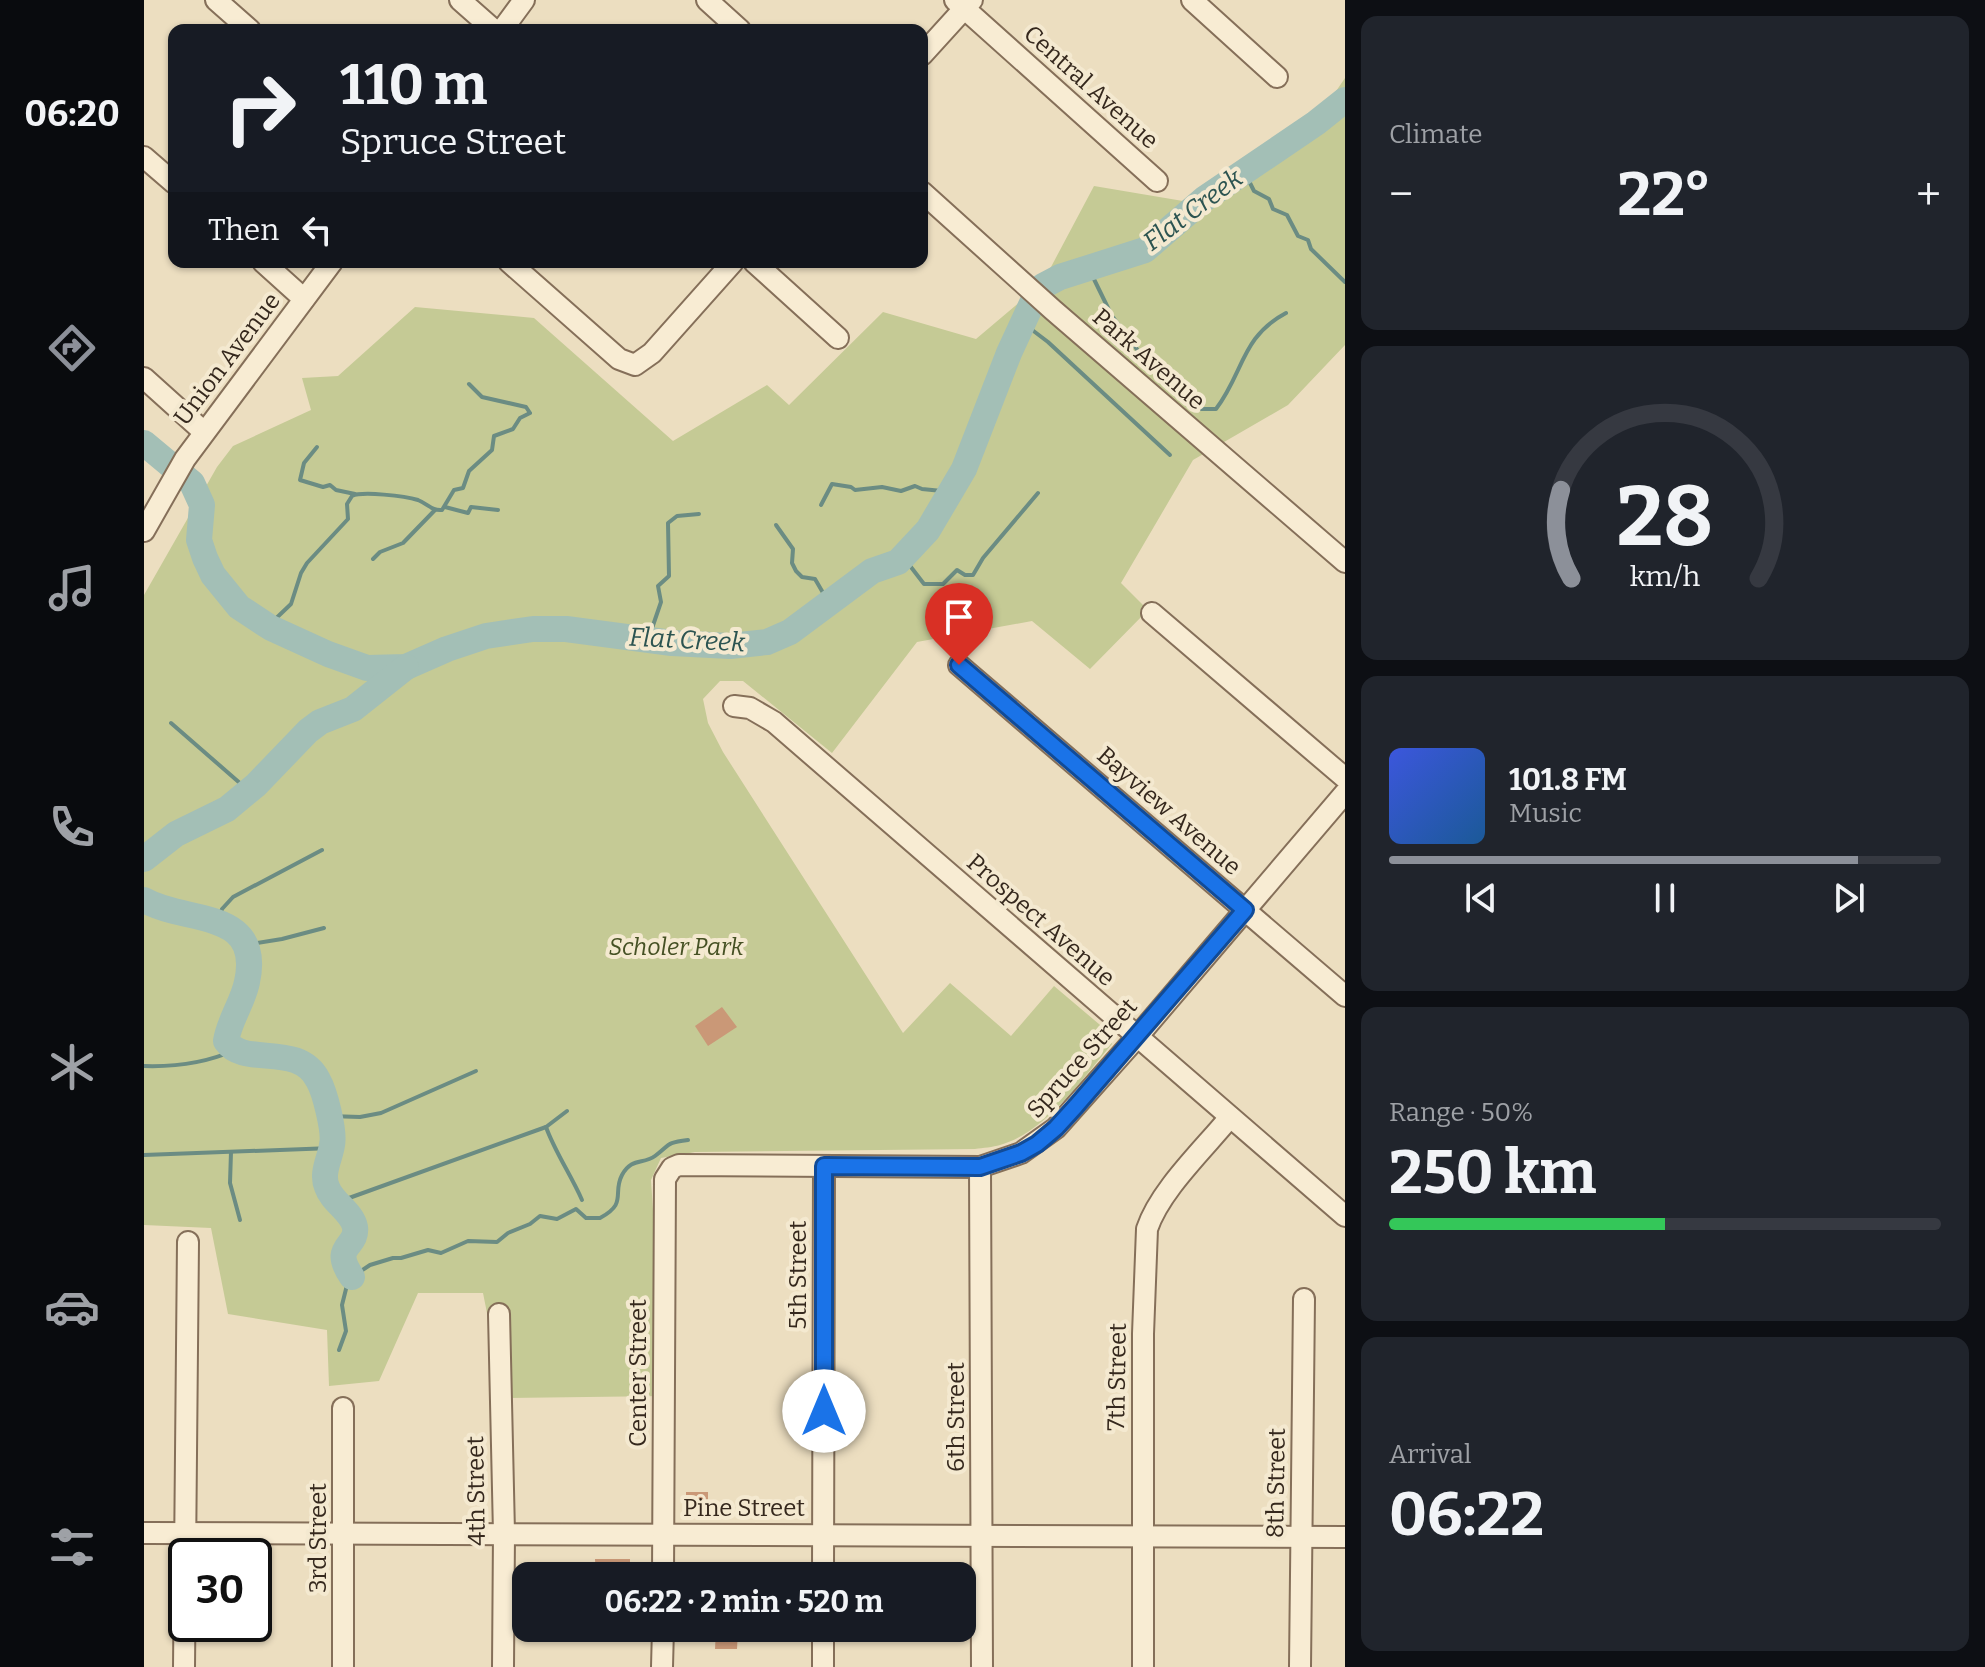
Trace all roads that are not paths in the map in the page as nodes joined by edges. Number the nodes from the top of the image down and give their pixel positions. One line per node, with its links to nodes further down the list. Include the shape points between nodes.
1 (216, 0): 7 (street)
2 (460, 0): 8 (street)
3 (524, 0): 9 (street)
4 (707, 0): 10 (street)
5 (1192, 0): 12 (street)
6 (964, 3): 11 (street); 15 (street, Central Avenue)
7 (243, 24)
8 (487, 24)
9 (506, 24)
10 (733, 24)
11 (928, 48)
12 (1277, 77)
13 (144, 157): 14 (street)
14 (168, 178)
15 (1157, 181)
16 (928, 197): 27 (street, Park Avenue)
17 (270, 268): 22 (street)
18 (327, 268): 22 (street, Union Avenue)
19 (516, 268): 20 (street, via 592,337 635,365)
20 (728, 268)
21 (761, 268): 23 (street)
22 (304, 299): 25 (street, Union Avenue)
23 (838, 338)
24 (144, 378): 25 (street)
25 (200, 438): 26 (street, Union Avenue)
26 (144, 531)
27 (1345, 562)
28 (1152, 613): 31 (street)
29 (959, 665): 33 (street, Bayview Avenue)
30 (734, 706): 35 (street, Prospect Avenue, via 750,708 774,722)
31 (1345, 778)
32 (1345, 793): 33 (street, Spruce Street)
33 (1245, 910): 34 (street, Bayview Avenue); 35 (street, Spruce Street)
34 (1345, 996)
35 (1137, 1037): 36 (street, Prospect Avenue); 38 (street, Spruce Street, via 1056,1128 1021,1153)
36 (1230, 1117): 40 (street, Prospect Avenue); 52 (street, 7th Street, via 1165,1196 1147,1229)
37 (824, 1166): 38 (street, Spruce Street); 39 (street, Spruce Street, via 679,1165); 50 (street, 5th Street)
38 (980, 1167): 51 (street, 6th Street)
39 (668, 1171): 49 (street, Center Street)
40 (1345, 1216)
41 (188, 1242): 46 (street)
42 (1304, 1299): 53 (street, 8th Street)
43 (499, 1314): 48 (street, 4th Street)
44 (343, 1408): 47 (street, 3rd Street)
45 (144, 1533): 46 (street, Pine Street)
46 (185, 1533): 47 (street, Pine Street); 59 (street)
47 (344, 1533): 48 (street, Pine Street); 60 (street, 3rd Street)
48 (504, 1533): 49 (street, Pine Street); 61 (street, 4th Street)
49 (663, 1534): 50 (street, Pine Street); 55 (street, Center Street)
50 (823, 1534): 51 (street, Pine Street); 56 (street, 5th Street)
51 (983, 1535): 52 (street, Pine Street); 64 (street, 6th Street)
52 (1142, 1535): 53 (street, Pine Street); 65 (street, 7th Street)
53 (1301, 1536): 54 (street, Pine Street); 66 (street, 8th Street)
54 (1345, 1537)
55 (663, 1562)
56 (823, 1562)
57 (663, 1642): 62 (street)
58 (823, 1642): 63 (street)
59 (184, 1667)
60 (343, 1667)
61 (503, 1667)
62 (662, 1667)
63 (823, 1667)
64 (982, 1667)
65 (1143, 1667)
66 (1300, 1667)

